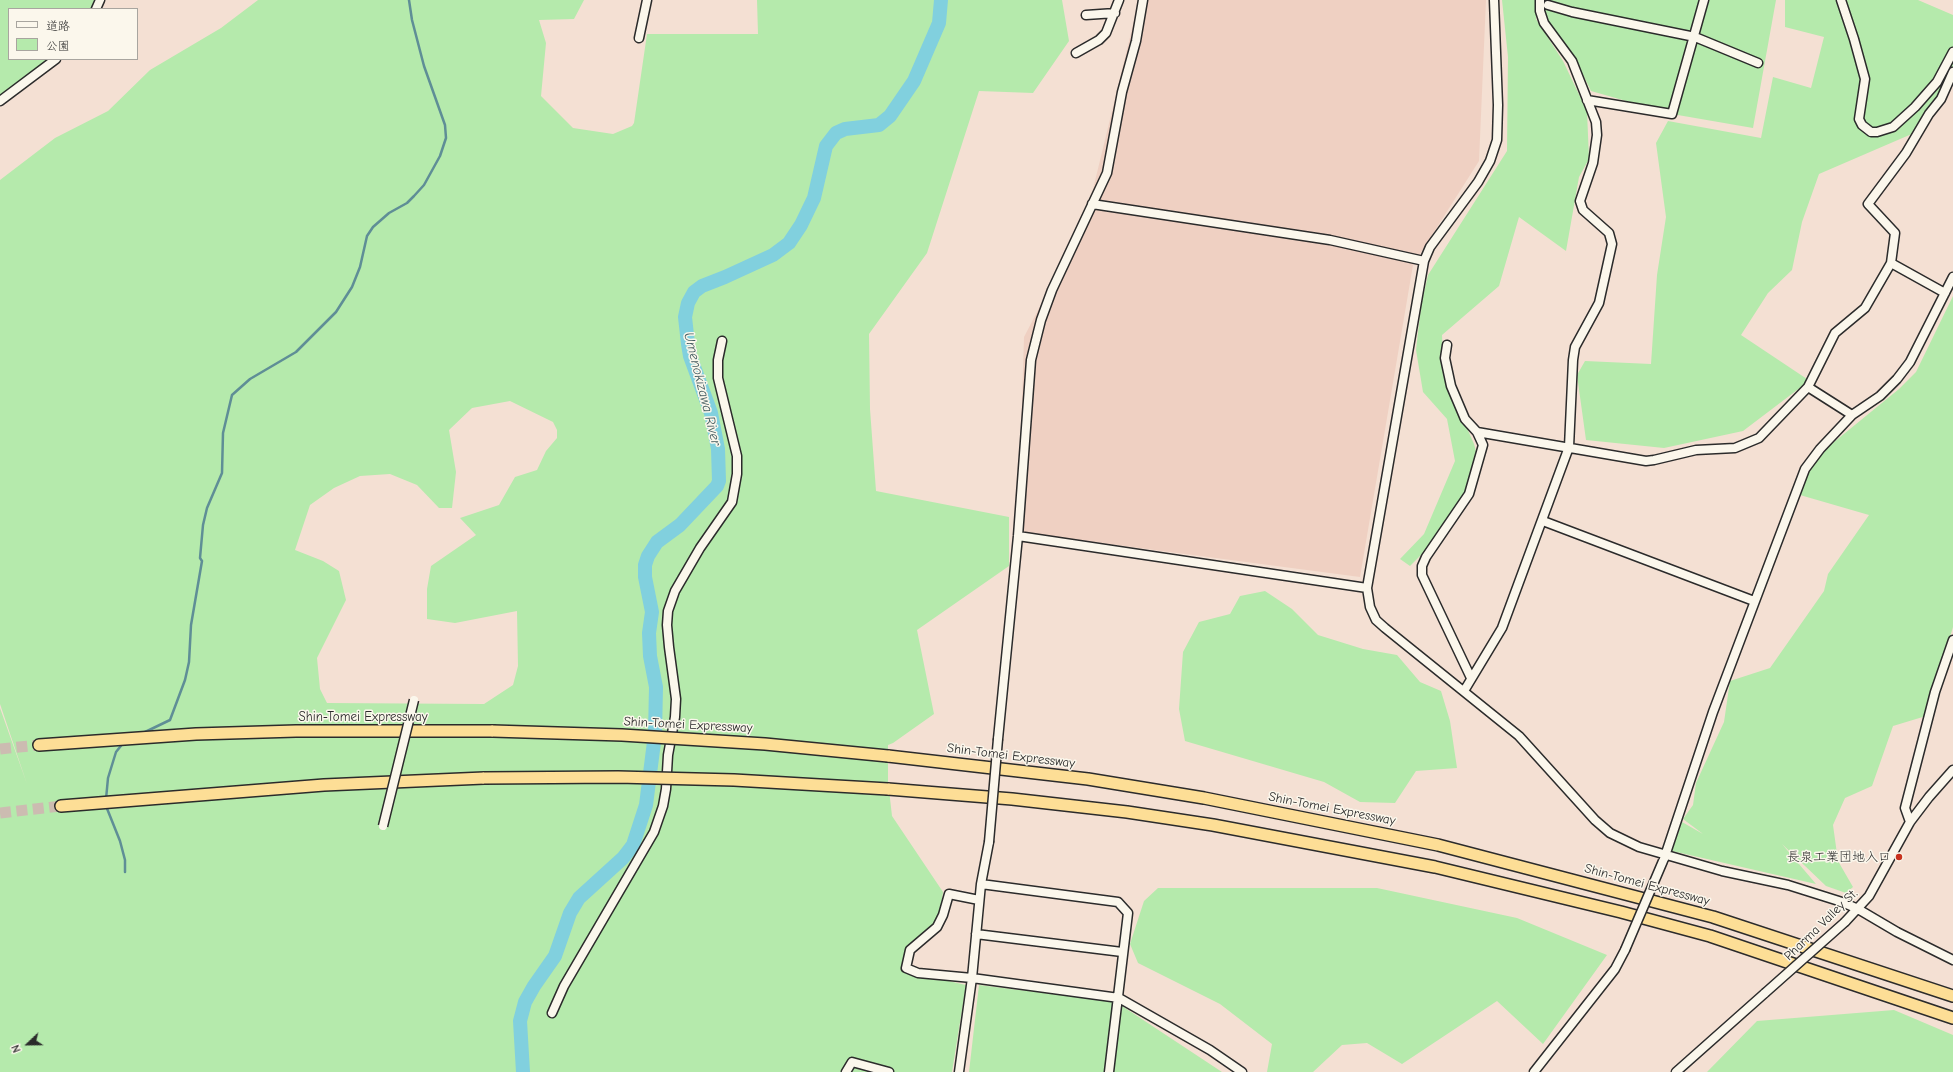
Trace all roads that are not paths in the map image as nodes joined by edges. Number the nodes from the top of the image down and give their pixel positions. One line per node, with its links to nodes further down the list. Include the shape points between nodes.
1 (646, 0): 12 (street)
2 (1119, 0): 9 (street)
3 (1143, 0): 20 (street, via 1107,173)
4 (1494, 0): 21 (street, via 1497,140 1490,161 1478,182 1430,247)
5 (1540, 0): 18 (street, via 1544,23 1570,57)
6 (1704, 0): 11 (street)
7 (1841, 0): 13 (street, via 1865,79 1859,119 1871,132 1894,127 1915,107 1937,82)
8 (1548, 5): 11 (street)
9 (1115, 12): 10 (street); 14 (street, via 1106,33)
10 (1086, 15)
11 (1695, 37): 16 (street); 18 (street, via 1672,114)
12 (639, 38)
13 (1953, 52)
14 (1076, 53)
15 (55, 60): 19 (street)
16 (1758, 63)
17 (1953, 72): 22 (street, via 1941,99 1928,114 1906,153 1868,204 1894,233)
18 (1587, 100): 30 (street, via 1596,122 1597,136 1593,163 1580,201 1583,210 1609,233 1612,244 1598,303 1575,347)
19 (0, 102)
20 (1092, 204): 21 (street, via 1330,240); 32 (street, via 1040,320 1031,360)
21 (1424, 261): 33 (street)
22 (1891, 263): 24 (street); 27 (street, via 1865,308 1835,333)
23 (1953, 277): 24 (street)
24 (1945, 293): 28 (street, via 1910,362 1880,396)
25 (722, 341): 54 (street, via 718,378 735,450 737,474 732,502 700,548 675,591 668,611 669,647 676,699 663,806 654,832 564,986)
26 (1447, 346): 29 (street, via 1445,358 1451,386 1465,419)
27 (1808, 387): 28 (street); 30 (street, via 1759,438 1735,448 1696,450 1646,461)
28 (1852, 415): 34 (street, via 1820,448 1805,469)
29 (1477, 432): 30 (street); 36 (street, via 1483,445 1469,494 1422,566 1422,575)
30 (1569, 446): 31 (street)
31 (1543, 521): 34 (street); 36 (street, via 1502,628)
32 (1018, 536): 33 (street); 45 (street, bridge, via 989,842)
33 (1367, 588): 37 (street, via 1370,607 1376,620)
34 (1754, 602): 44 (street, via 1713,712)
35 (1953, 640): 42 (street, via 1935,692 1905,808)
36 (1471, 678): 37 (street)
37 (1464, 691): 44 (street, via 1519,736 1595,820 1610,833)
38 (414, 700): 43 (street, bridge)
39 (39, 745): 52 (highway, Shin-Tomei Expressway, bridge, via 196,734 296,731 493,731 622,735 757,743 1088,779 1204,798 1438,845 1713,917)
40 (1953, 770): 42 (street, Pharma Valley St.)
41 (61, 806): 55 (highway, bridge, via 332,785 484,778 625,777 734,780 888,788 1012,799 1127,812 1228,828 1435,867 1710,936)
42 (1910, 822): 47 (street, Pharma Valley St., via 1877,882)
43 (383, 826)
44 (1664, 858): 47 (street, via 1788,885); 61 (street, bridge, via 1615,969)
45 (981, 884): 46 (street); 49 (street, via 1118,902 1128,913)
46 (979, 900): 48 (street); 51 (street, via 949,894 937,927 910,950 906,968 918,973)
47 (1858, 909): 50 (street); 62 (street, Pharma Valley St., bridge)
48 (976, 934): 49 (street); 51 (street)
49 (1122, 952): 53 (street)
50 (1953, 960)
51 (972, 978): 53 (street); 58 (street)
52 (1953, 996)
53 (1119, 998): 59 (street); 60 (street, via 1210,1050)
54 (552, 1013)
55 (1953, 1018)
56 (846, 1072): 57 (street, via 852,1062)
57 (889, 1072)
58 (959, 1072)
59 (1109, 1072)
60 (1242, 1072)
61 (1534, 1072)
62 (1676, 1072)

